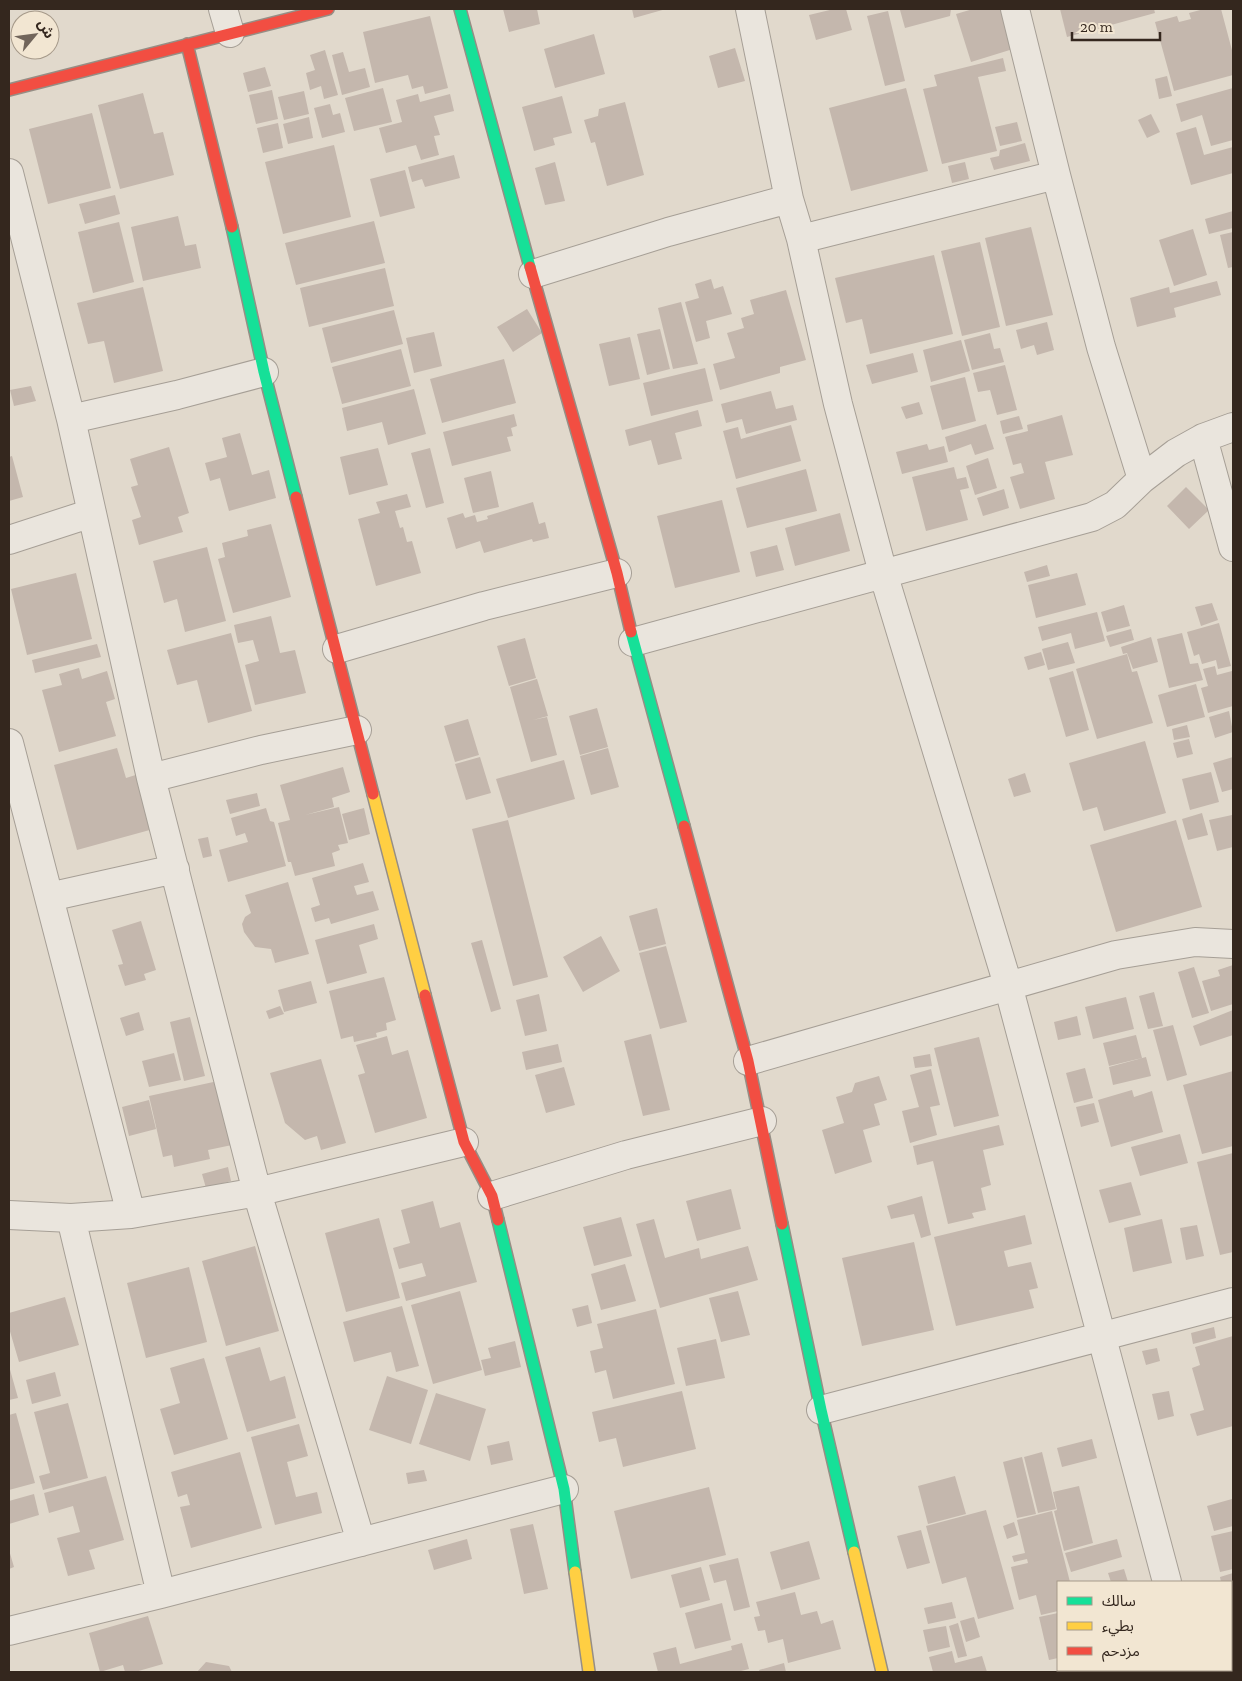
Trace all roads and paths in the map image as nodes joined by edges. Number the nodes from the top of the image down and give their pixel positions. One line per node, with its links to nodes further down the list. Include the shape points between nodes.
1 (328, 9): 5 (street)
2 (460, 9): 12 (street)
3 (750, 9): 10 (street)
4 (1015, 9): 9 (street)
5 (227, 21): 6 (street)
6 (187, 44): 7 (street); 13 (street)
7 (9, 90)
8 (9, 173): 14 (street)
9 (1056, 175): 11 (street); 17 (street, via 1101,347)
10 (789, 199): 11 (street); 12 (street)
11 (801, 239): 22 (street, via 838,404)
12 (533, 274): 21 (street)
13 (264, 372): 14 (street); 24 (street)
14 (70, 419): 18 (street)
15 (1233, 427): 16 (street)
16 (1203, 438): 17 (street, via 1176,453); 20 (street)
17 (1142, 479): 22 (street, via 1115,505 1092,517)
18 (92, 513): 19 (street); 27 (street)
19 (9, 540)
20 (1233, 547)
21 (617, 573): 23 (street); 24 (street, via 484,606)
22 (883, 573): 23 (street); 31 (street)
23 (633, 642): 32 (street)
24 (336, 649): 25 (street)
25 (357, 730): 27 (street); 34 (street)
26 (9, 743): 29 (street)
27 (151, 778): 28 (street)
28 (174, 869): 29 (street); 35 (street)
29 (49, 897): 37 (street)
30 (1233, 944): 31 (street, via 1194,942 1116,955)
31 (1008, 985): 32 (street); 41 (street)
32 (748, 1062): 33 (street)
33 (762, 1121): 36 (street, via 626,1155); 42 (street)
34 (464, 1142): 35 (street); 36 (street)
35 (257, 1192): 37 (street); 44 (street)
36 (492, 1196): 43 (street)
37 (131, 1214): 39 (street)
38 (9, 1216): 39 (street)
39 (71, 1218): 46 (street)
40 (1233, 1302): 41 (street)
41 (1103, 1335): 42 (street); 45 (street)
42 (821, 1410): 49 (street)
43 (564, 1489): 44 (street); 48 (street)
44 (361, 1542): 46 (street)
45 (1167, 1581)
46 (161, 1594): 47 (street)
47 (9, 1631)
48 (589, 1672)
49 (882, 1672)

